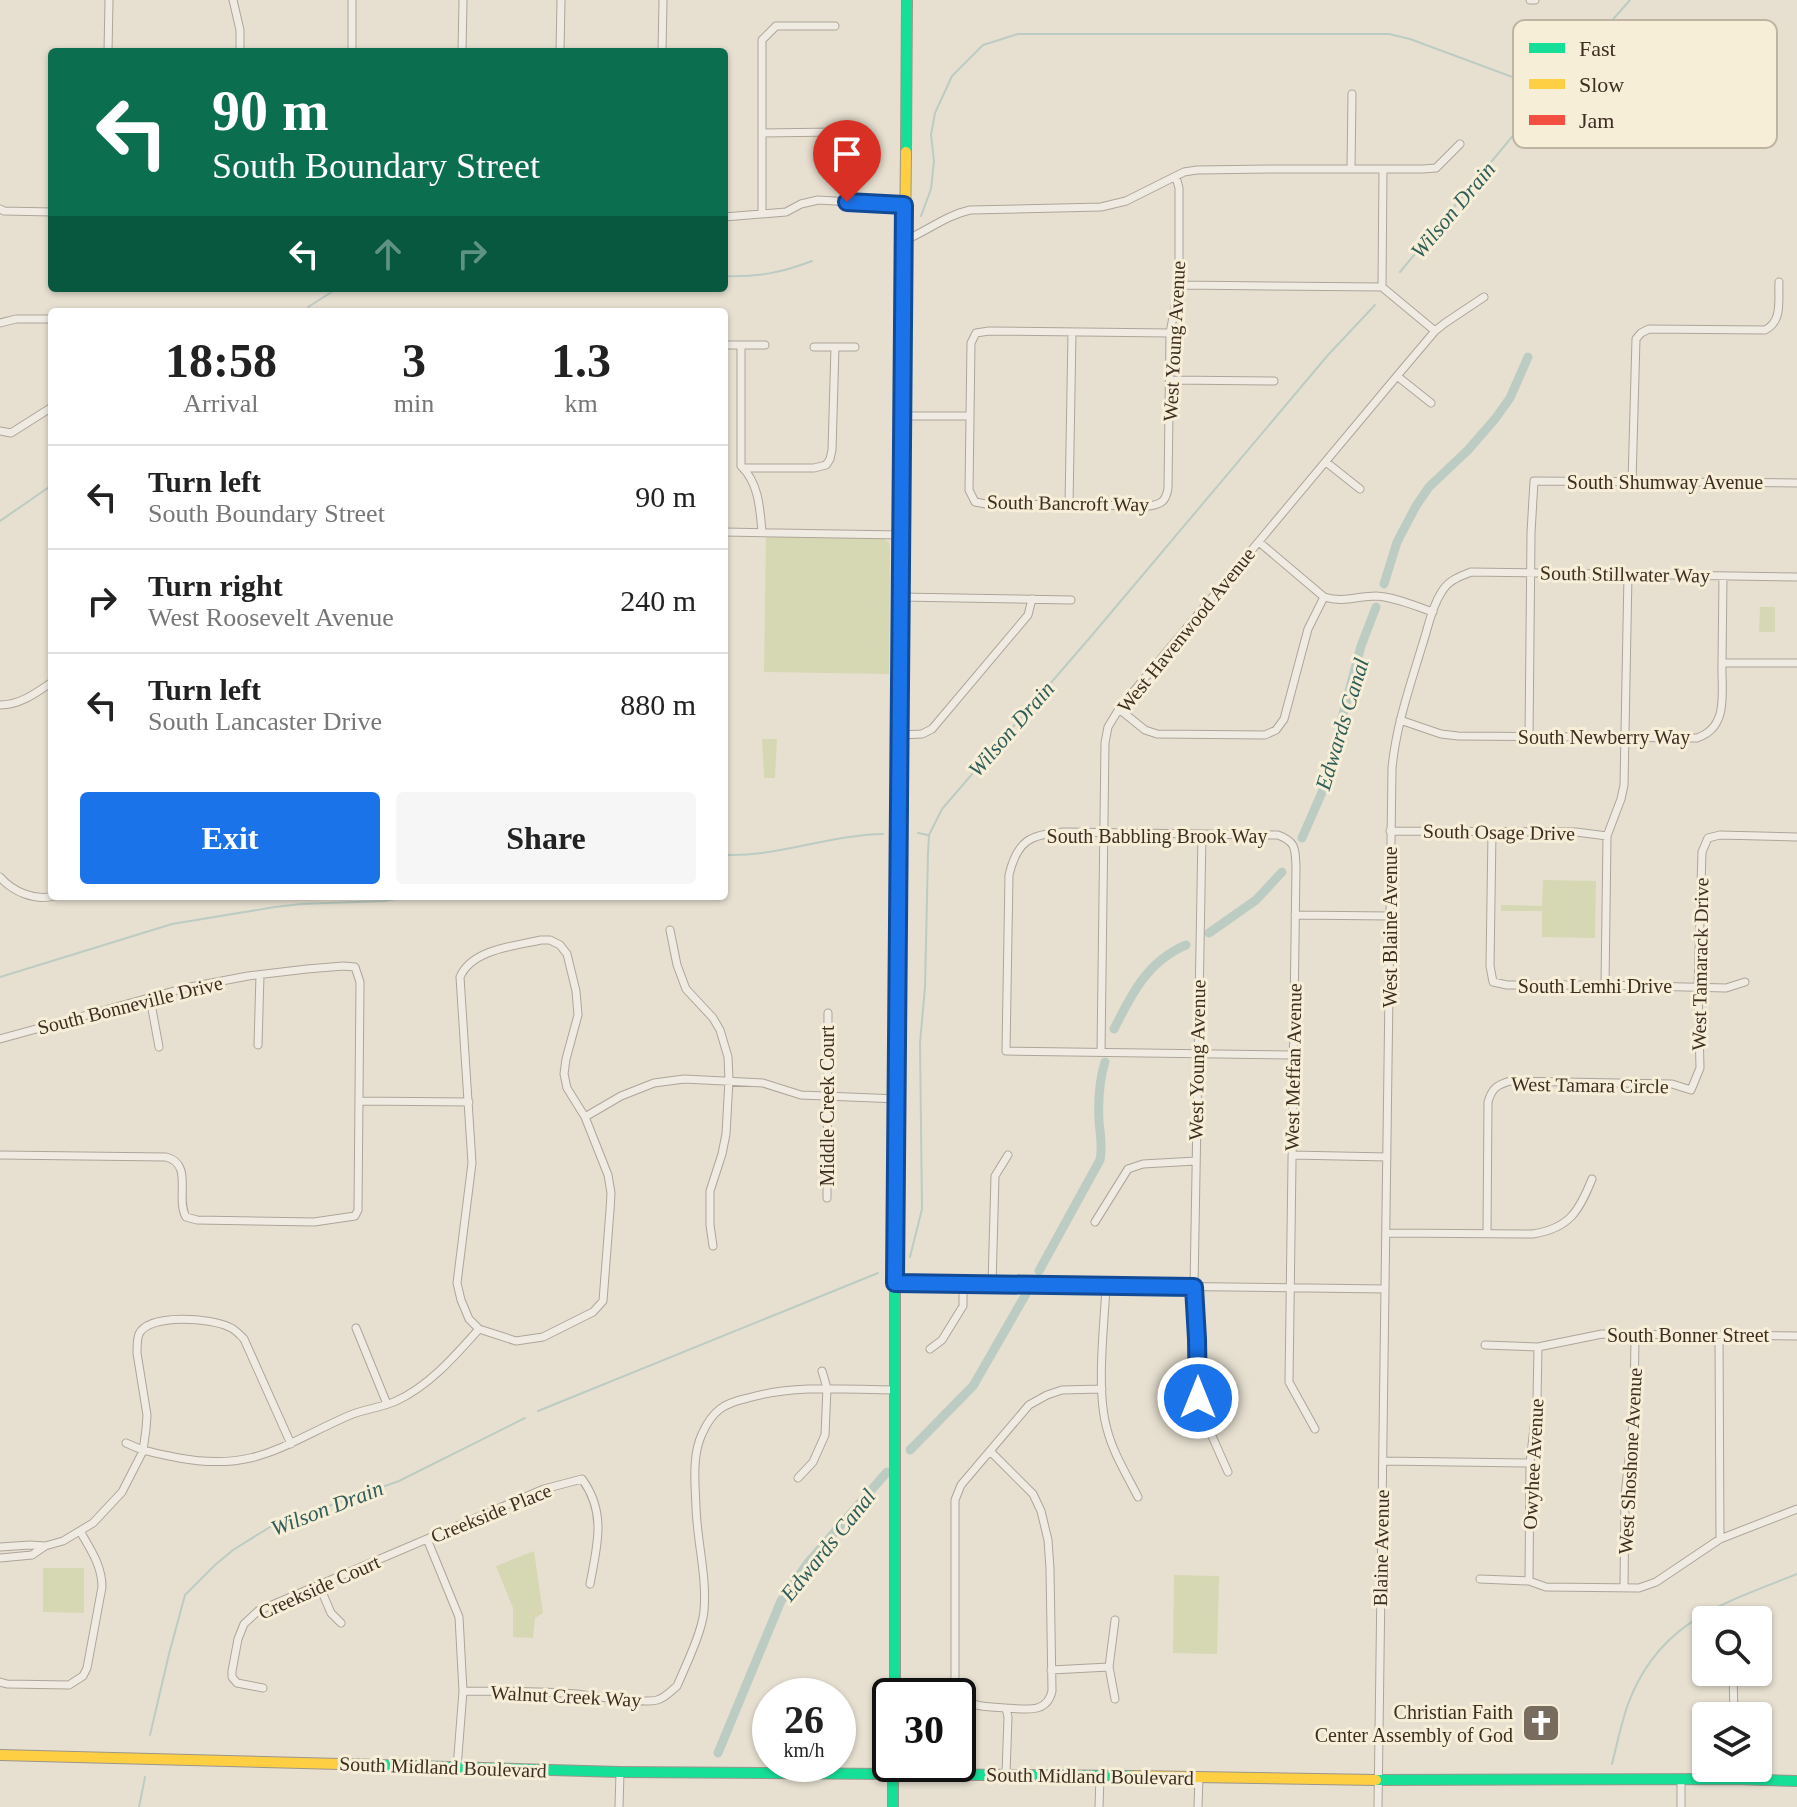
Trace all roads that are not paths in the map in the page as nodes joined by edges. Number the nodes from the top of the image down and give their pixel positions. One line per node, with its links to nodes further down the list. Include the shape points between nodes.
1 (109, 0): 11 (street)
2 (233, 0): 12 (street)
3 (352, 0): 13 (street)
4 (463, 0): 14 (street)
5 (561, 0): 15 (street)
6 (663, 0): 16 (street)
7 (907, 0): 24 (main road)
8 (761, 24): 10 (street)
9 (835, 26): 10 (street, via 776,26)
10 (769, 33): 19 (street, via 762,40)
11 (108, 48)
12 (240, 48)
13 (352, 48)
14 (462, 48)
15 (560, 48)
16 (662, 48)
17 (1352, 94): 21 (street)
18 (836, 132): 19 (street)
19 (762, 133): 27 (street)
20 (1460, 144): 22 (street, via 1436,168)
21 (1351, 169): 22 (street); 23 (street, via 1197,170)
22 (1383, 170): 32 (street)
23 (1176, 177): 29 (street, via 1101,207 970,210); 31 (street, West Young Avenue)
24 (904, 205): 27 (street, via 818,200 786,212); 29 (main road)
25 (0, 209): 26 (street)
26 (48, 212)
27 (762, 213): 28 (street)
28 (728, 217)
29 (903, 241): 50 (main road)
30 (1779, 282): 55 (street, via 1776,322 1765,330 1649,329 1636,339)
31 (1179, 285): 32 (street); 38 (street, West Young Avenue)
32 (1382, 287): 36 (street)
33 (1484, 297): 36 (street, West Havenwood Avenue)
34 (48, 319): 35 (street)
35 (0, 323)
36 (1435, 331): 45 (street, West Havenwood Avenue)
37 (1072, 332): 38 (street); 51 (street, via 976,333 971,343); 59 (street)
38 (1170, 333): 46 (street, West Young Avenue)
39 (728, 345): 40 (street)
40 (741, 345): 41 (street); 54 (street)
41 (765, 345)
42 (814, 347): 43 (street)
43 (835, 347): 44 (street); 54 (street, via 832,450 826,465)
44 (855, 347)
45 (1397, 376): 48 (street); 53 (street, West Havenwood Avenue)
46 (1170, 380): 47 (street); 58 (street, West Young Avenue, via 1168,488)
47 (1274, 381)
48 (1431, 403)
49 (48, 410): 52 (street, via 11,433)
50 (902, 416): 51 (street); 62 (main road)
51 (970, 416): 59 (street, South Bancroft Way, via 969,490 975,502)
52 (0, 431)
53 (1326, 462): 57 (street); 63 (street, West Havenwood Avenue)
54 (744, 468): 61 (street, via 755,485)
55 (1632, 482): 56 (street, South Shumway Avenue); 64 (street, South Shumway Avenue, via 1534,481)
56 (1797, 483)
57 (1360, 489)
58 (1161, 504): 59 (street, South Bancroft Way)
59 (1069, 505)
60 (728, 532): 61 (street)
61 (762, 532): 62 (street)
62 (901, 535): 69 (main road)
63 (1259, 542): 70 (street); 78 (street, West Havenwood Avenue)
64 (1531, 572): 65 (street, South Stillwater Way); 68 (street, South Stillwater Way, via 1471,572); 81 (street)
65 (1628, 574): 66 (street, South Stillwater Way); 82 (street)
66 (1723, 576): 67 (street, South Stillwater Way); 74 (street)
67 (1797, 577)
68 (1454, 578): 73 (street, West Blaine Avenue, via 1440,593)
69 (900, 597): 71 (street); 80 (main road)
70 (1324, 597): 73 (street, via 1386,597); 78 (street, via 1308,629 1284,719 1276,730 1265,735 1157,734)
71 (1032, 599): 72 (street); 80 (street, via 1028,615 932,729)
72 (1071, 600)
73 (1433, 612): 79 (street, West Blaine Avenue)
74 (1722, 663): 75 (street); 82 (street, South Newberry Way, via 1721,711 1712,731 1697,738)
75 (1797, 663)
76 (48, 685): 77 (street, via 26,699)
77 (0, 705)
78 (1119, 709): 85 (street, West Havenwood Avenue, via 1105,743)
79 (1400, 720): 81 (street, South Newberry Way, via 1441,734); 83 (street, West Blaine Avenue)
80 (899, 735): 110 (main road)
81 (1529, 737): 82 (street, South Newberry Way)
82 (1625, 738): 87 (street, via 1624,785)
83 (1390, 831): 84 (street, South Osage Drive); 93 (street, West Blaine Avenue)
84 (1492, 832): 87 (street, South Osage Drive); 97 (street, South Lemhi Drive, via 1493,982)
85 (1104, 833): 86 (street, South Babbling Brook Way); 104 (street, West Havenwood Avenue); 104 (street, South Babbling Brook Way, via 1043,833 1024,843 1012,861 1006,1051)
86 (1202, 834): 89 (street, South Babbling Brook Way, via 1278,835); 105 (street, West Young Avenue)
87 (1607, 836): 97 (street)
88 (1797, 837): 98 (street, West Tamarack Drive, via 1708,838 1702,852)
89 (1294, 846): 92 (street, West Meffan Avenue)
90 (0, 877): 91 (street, via 24,895)
91 (48, 898)
92 (1295, 915): 93 (street); 106 (street, West Meffan Avenue)
93 (1390, 916): 117 (street, West Blaine Avenue)
94 (670, 930): 107 (street, via 686,989 720,1030)
95 (260, 975): 99 (street, South Bonneville Drive); 102 (street); 111 (street, South Bonneville Drive, via 355,967 360,982)
96 (1745, 982): 98 (street, South Lemhi Drive)
97 (1605, 985): 98 (street, South Lemhi Drive)
98 (1698, 987): 108 (street, West Tamarack Drive, via 1700,1068)
99 (150, 998): 101 (street, South Bonneville Drive); 103 (street)
100 (828, 1013): 109 (street, Middle Creek Court)
101 (0, 1039)
102 (258, 1045)
103 (159, 1047)
104 (1101, 1052): 105 (street)
105 (1197, 1053): 106 (street); 118 (street, West Young Avenue)
106 (1294, 1055): 116 (street, West Meffan Avenue)
107 (729, 1080): 109 (street); 113 (street, via 654,1083); 124 (street, via 726,1134 710,1191)
108 (1691, 1090): 123 (street, West Tamara Circle, via 1672,1084 1498,1084 1488,1102)
109 (827, 1097): 110 (street); 120 (street, Middle Creek Court)
110 (898, 1099): 125 (main road)
111 (359, 1101): 112 (street); 114 (street, via 355,1216 314,1222 197,1220 182,1210 181,1168 173,1159)
112 (469, 1102): 113 (street, via 460,988 464,967 493,951 550,940 567,954 576,991 578,1015 564,1074); 133 (street, via 472,1163 457,1283 469,1319)
113 (585, 1117): 133 (street, via 611,1193 603,1301 593,1312 543,1337 516,1341)
114 (0, 1155)
115 (1008, 1155): 127 (street, via 995,1176)
116 (1292, 1155): 117 (street); 130 (street, West Meffan Avenue)
117 (1387, 1157): 122 (street, West Blaine Avenue)
118 (1196, 1161): 121 (street, via 1128,1169); 129 (street, West Young Avenue)
119 (1592, 1179): 123 (street, via 1580,1207 1551,1231)
120 (827, 1198)
121 (1095, 1222)
122 (1387, 1233): 123 (street); 131 (street, West Blaine Avenue)
123 (1487, 1233)
124 (713, 1246)
125 (895, 1283): 126 (street); 143 (main road)
126 (963, 1284): 127 (street); 139 (street, via 963,1306 942,1340)
127 (992, 1285): 128 (street)
128 (1106, 1287): 129 (street); 142 (street)
129 (1194, 1287): 130 (street); 152 (street, West Young Avenue, via 1198,1398)
130 (1290, 1288): 131 (street); 145 (street, West Meffan Avenue, via 1289,1382)
131 (1385, 1289): 150 (street, Blaine Avenue)
132 (356, 1328): 144 (street)
133 (479, 1329): 144 (street, via 426,1382)
134 (1635, 1334): 135 (street, South Bonner Street); 138 (street, South Bonner Street, via 1602,1334); 167 (street, West Shoshone Avenue)
135 (1719, 1335): 136 (street, South Bonner Street); 158 (street)
136 (1797, 1336)
137 (1485, 1345): 138 (street, South Bonner Street)
138 (1538, 1347): 151 (street, Owyhee Avenue)
139 (930, 1349)
140 (822, 1371): 141 (street)
141 (827, 1388): 143 (street, Walnut Creek Way); 153 (street, via 825,1435 813,1462); 176 (street, Walnut Creek Way, via 766,1393 735,1402 720,1409 702,1434 695,1468 704,1614 677,1686 669,1694 645,1701)
142 (1102, 1389): 149 (street, via 1062,1390 1029,1405); 154 (street, via 1111,1444)
143 (895, 1390): 172 (main road)
144 (387, 1404): 147 (street, via 351,1414)
145 (1315, 1429)
146 (126, 1443): 148 (street)
147 (291, 1444): 148 (street, via 228,1462); 148 (street, via 244,1339 224,1324 167,1319 148,1324 139,1334 147,1415)
148 (143, 1451): 156 (street, via 122,1492)
149 (991, 1452): 171 (street, via 1033,1494 1041,1511 1050,1569); 173 (street, via 961,1485 955,1500)
150 (1383, 1461): 151 (street); 190 (street, Blaine Avenue)
151 (1530, 1463): 164 (street, Owyhee Avenue)
152 (1228, 1472)
153 (798, 1478)
154 (1138, 1497)
155 (1797, 1509): 158 (street)
156 (80, 1531): 159 (street); 174 (street, via 102,1576 83,1676 69,1685)
157 (427, 1539): 161 (street, Creekside Place); 165 (street, Creekside Place, via 544,1489 582,1479 600,1531); 176 (street, via 459,1617)
158 (1720, 1539): 167 (street, via 1656,1582)
159 (45, 1546): 160 (street); 162 (street, via 32,1555)
160 (0, 1547)
161 (389, 1555): 166 (street, Creekside Court)
162 (0, 1558)
163 (1480, 1579): 164 (street)
164 (1529, 1581): 167 (street, via 1546,1587)
165 (590, 1584)
166 (319, 1585): 169 (street); 175 (street, Creekside Court, via 258,1611 244,1624 232,1677 242,1685)
167 (1624, 1588)
168 (1115, 1620): 170 (street)
169 (341, 1623)
170 (1109, 1667): 171 (street); 177 (street)
171 (1051, 1670): 179 (street, via 1052,1691 1043,1707)
172 (895, 1678)
173 (955, 1678)
174 (0, 1682)
175 (263, 1688)
176 (463, 1691): 181 (street)
177 (1115, 1699)
178 (976, 1706): 179 (street)
179 (1006, 1708): 185 (street)
180 (0, 1755): 181 (main road, South Midland Boulevard)
181 (457, 1768): 183 (main road, South Midland Boulevard)
182 (872, 1769): 183 (main road, South Midland Boulevard)
183 (620, 1772): 194 (street)
184 (976, 1773): 185 (main road, South Midland Boulevard)
185 (1006, 1774): 186 (main road, South Midland Boulevard)
186 (1100, 1777): 187 (main road, South Midland Boulevard); 196 (street)
187 (1199, 1777): 190 (main road, South Midland Boulevard); 197 (street)
188 (1772, 1778): 192 (main road, South Midland Boulevard)
189 (1692, 1779): 191 (main road, South Midland Boulevard)
190 (1378, 1780): 191 (main road, South Midland Boulevard); 198 (street, Blaine Avenue)
191 (1681, 1780): 199 (street)
192 (1797, 1781)
193 (893, 1782): 195 (main road)
194 (619, 1807)
195 (893, 1807)
196 (1099, 1807)
197 (1198, 1807)
198 (1378, 1807)
199 (1681, 1807)

